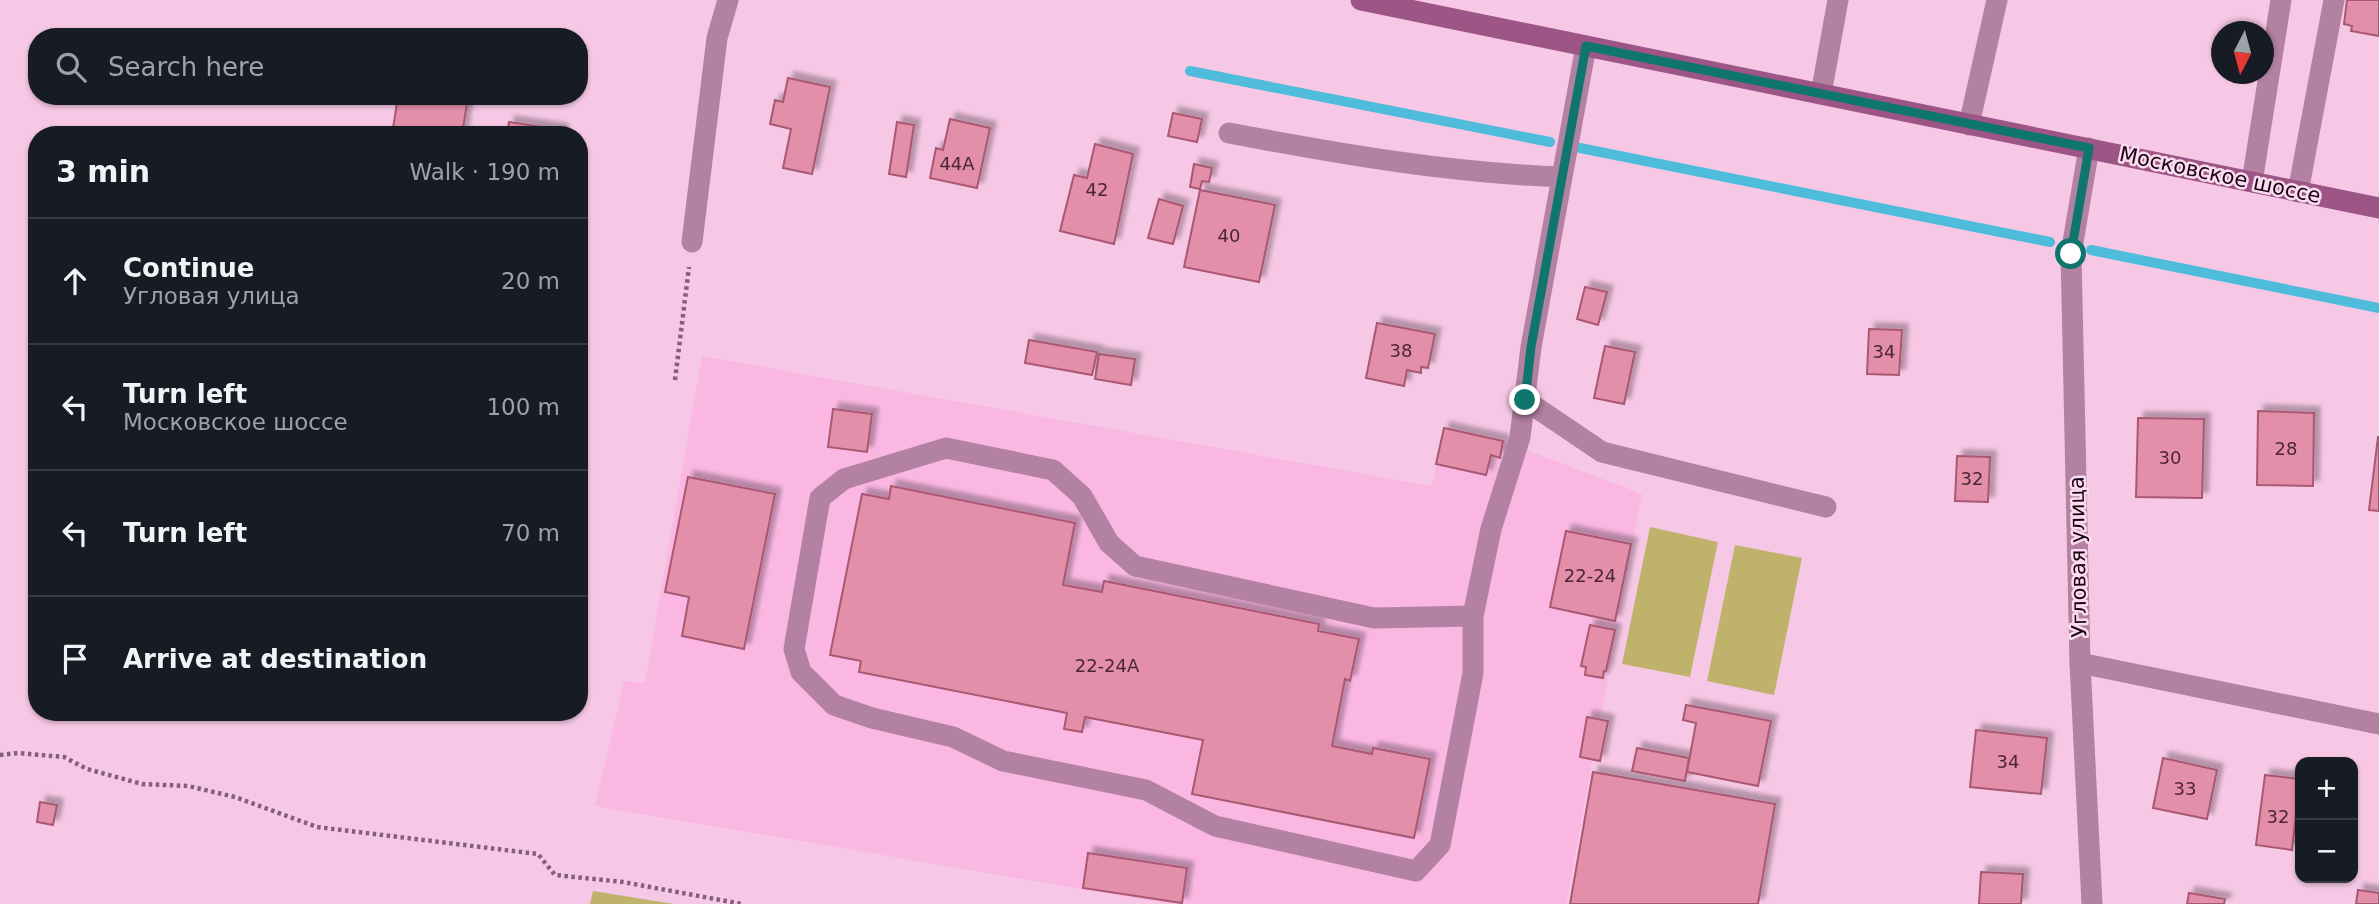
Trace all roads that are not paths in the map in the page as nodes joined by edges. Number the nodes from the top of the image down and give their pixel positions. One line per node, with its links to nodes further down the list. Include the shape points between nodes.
1 (729, 0): 16 (street, via 717,38)
2 (1361, 0): 7 (main road, Московское шоссе)
3 (1838, 0): 8 (street)
4 (1997, 0): 9 (street)
5 (2281, 0): 13 (street)
6 (2333, 0): 14 (street)
7 (1586, 46): 8 (main road, Московское шоссе); 12 (street)
8 (1821, 94): 9 (main road, Московское шоссе)
9 (1969, 125): 11 (main road, Московское шоссе)
10 (1229, 133): 12 (street, via 1381,159 1503,175)
11 (2089, 148): 13 (main road, Московское шоссе); 20 (street, Угловая улица, via 2071,254)
12 (1562, 177): 17 (street)
13 (2252, 182): 14 (main road, Московское шоссе)
14 (2298, 192): 15 (main road, Московское шоссе)
15 (2379, 208)
16 (692, 242)
17 (1525, 400): 18 (street, via 1602,452); 19 (street, via 1520,437 1490,530)
18 (1826, 507)
19 (1473, 616): 19 (street, via 1473,673 1440,845 1416,871 1215,826 1146,790 1003,761 953,737 872,719 834,705 801,672 794,649 820,498 844,479 946,448 1053,470 1082,496 1109,544 1135,566 1374,618)
20 (2080, 663): 21 (street, Угловая улица); 22 (street)
21 (2379, 724)
22 (2092, 904)

